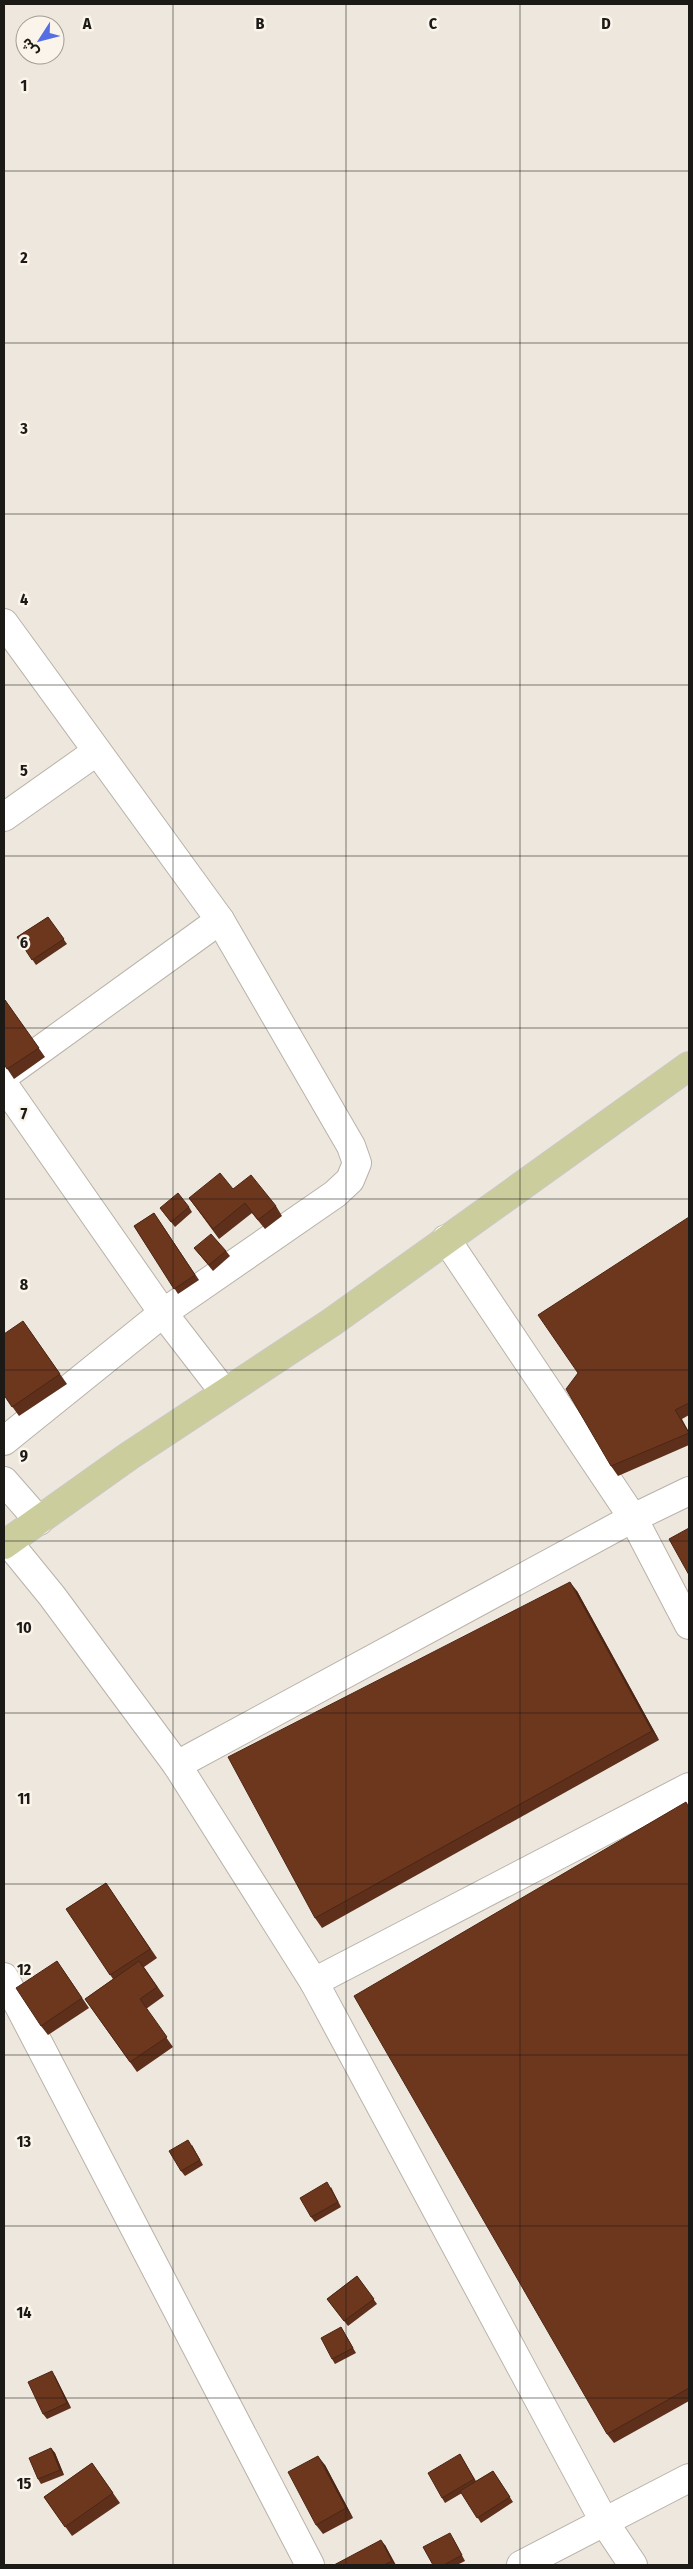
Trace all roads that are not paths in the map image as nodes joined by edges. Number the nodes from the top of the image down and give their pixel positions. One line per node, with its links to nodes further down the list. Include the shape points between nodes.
1 (4, 623): 2 (street)
2 (96, 752): 3 (street); 4 (street)
3 (4, 818)
4 (220, 920): 6 (street); 9 (street, via 351,1146 357,1164 350,1180 334,1194)
5 (689, 1066): 8 (main road)
6 (4, 1077)
7 (4, 1084): 9 (street)
8 (446, 1239): 10 (main road, via 332,1322); 14 (street)
9 (162, 1313): 10 (street); 11 (street)
10 (224, 1392): 15 (main road)
11 (4, 1441)
12 (4, 1481): 15 (street)
13 (689, 1491): 14 (street)
14 (632, 1518): 17 (street); 18 (street)
15 (39, 1521): 16 (main road)
16 (6, 1543): 18 (street, via 52,1596)
17 (689, 1625)
18 (177, 1765): 21 (street)
19 (689, 1787): 21 (street)
20 (4, 1977): 24 (street)
21 (314, 1982): 23 (street)
22 (689, 2478): 23 (street)
23 (605, 2523): 25 (street); 26 (street)
24 (310, 2565)
25 (521, 2565)
26 (633, 2565)

